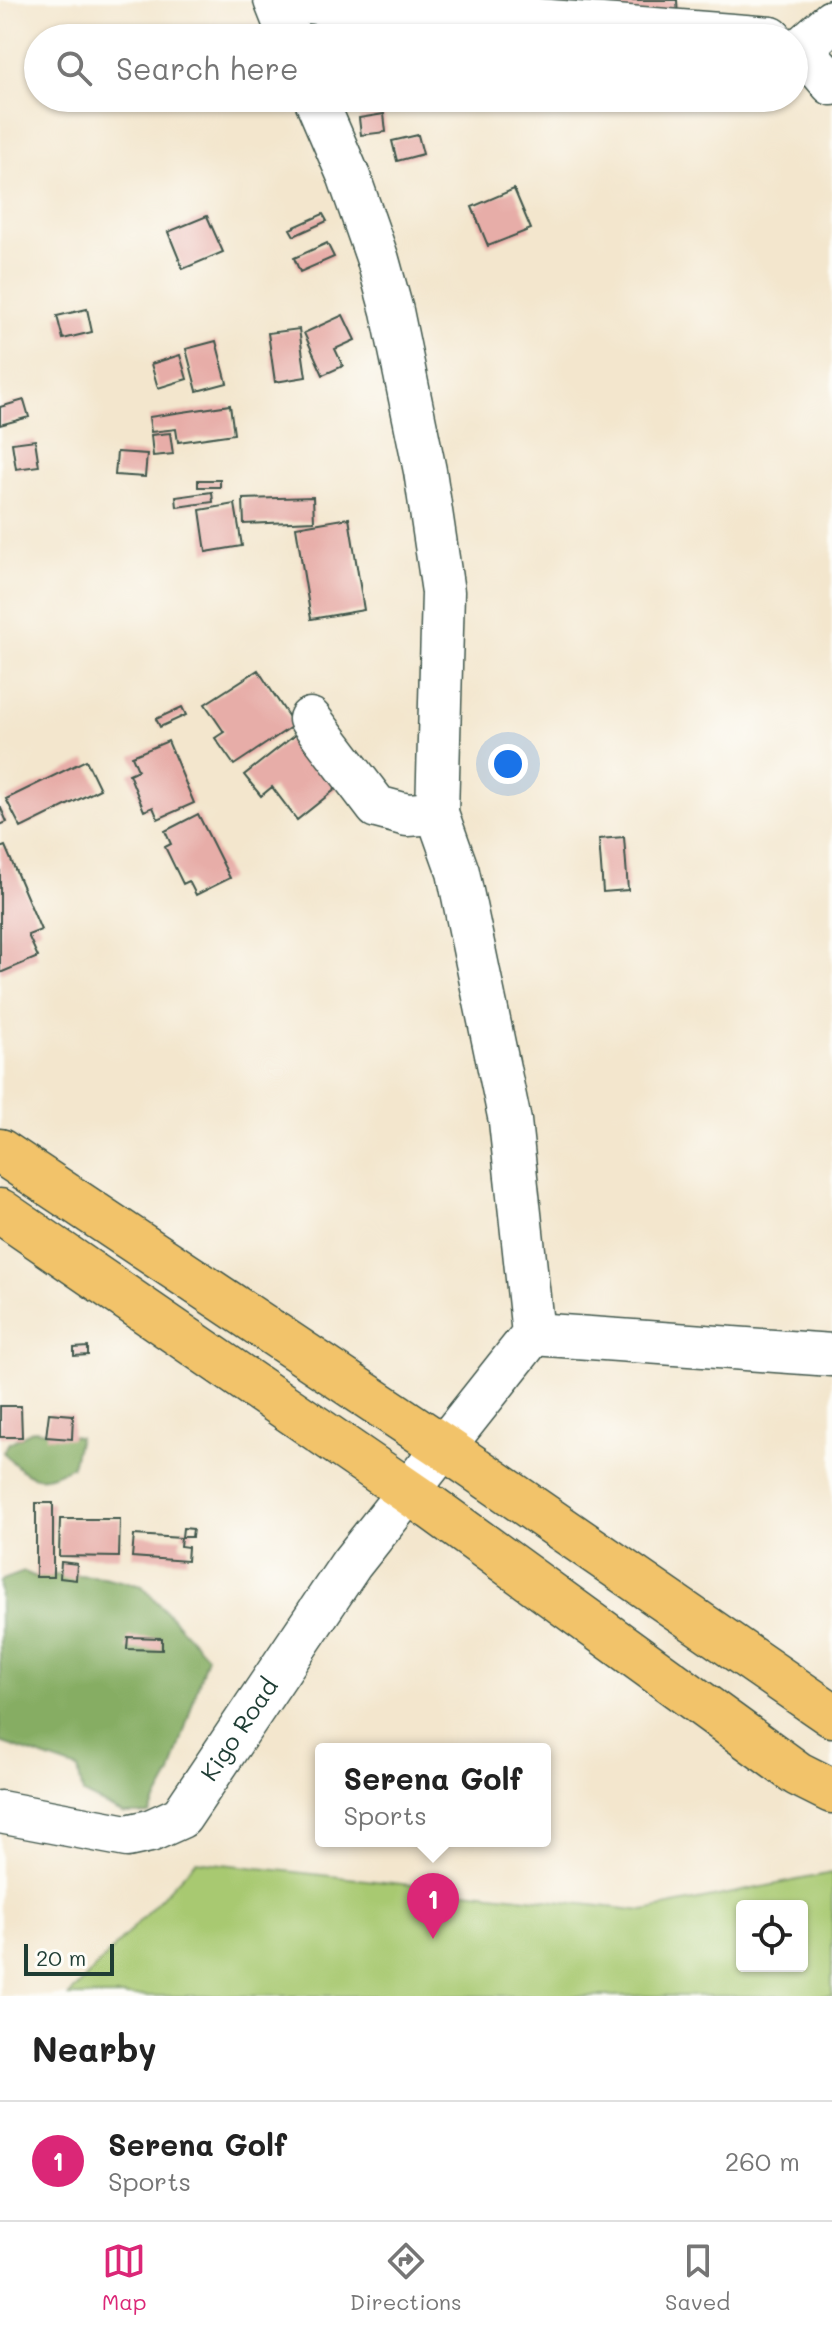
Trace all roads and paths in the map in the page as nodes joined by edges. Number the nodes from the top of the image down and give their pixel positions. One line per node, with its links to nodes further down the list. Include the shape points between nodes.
1 (278, 0): 3 (street); 4 (street)
2 (832, 21): 5 (street)
3 (286, 24)
4 (544, 24)
5 (808, 35)
6 (808, 60): 7 (street)
7 (832, 84)
8 (321, 112): 10 (street, via 378,260 425,471 443,592)
9 (310, 719): 10 (street, via 377,807 407,815)
10 (437, 813): 13 (street, via 458,872 510,1121)
11 (0, 1151): 15 (highway)
12 (0, 1211): 16 (highway)
13 (533, 1334): 14 (street); 15 (street, Kigo Road)
14 (832, 1355)
15 (445, 1448): 16 (street, Kigo Road); 17 (highway)
16 (407, 1491): 18 (highway, via 798,1774); 19 (street, Kigo Road, via 351,1564 181,1817 127,1836)
17 (832, 1715)
18 (832, 1791)
19 (0, 1812)

